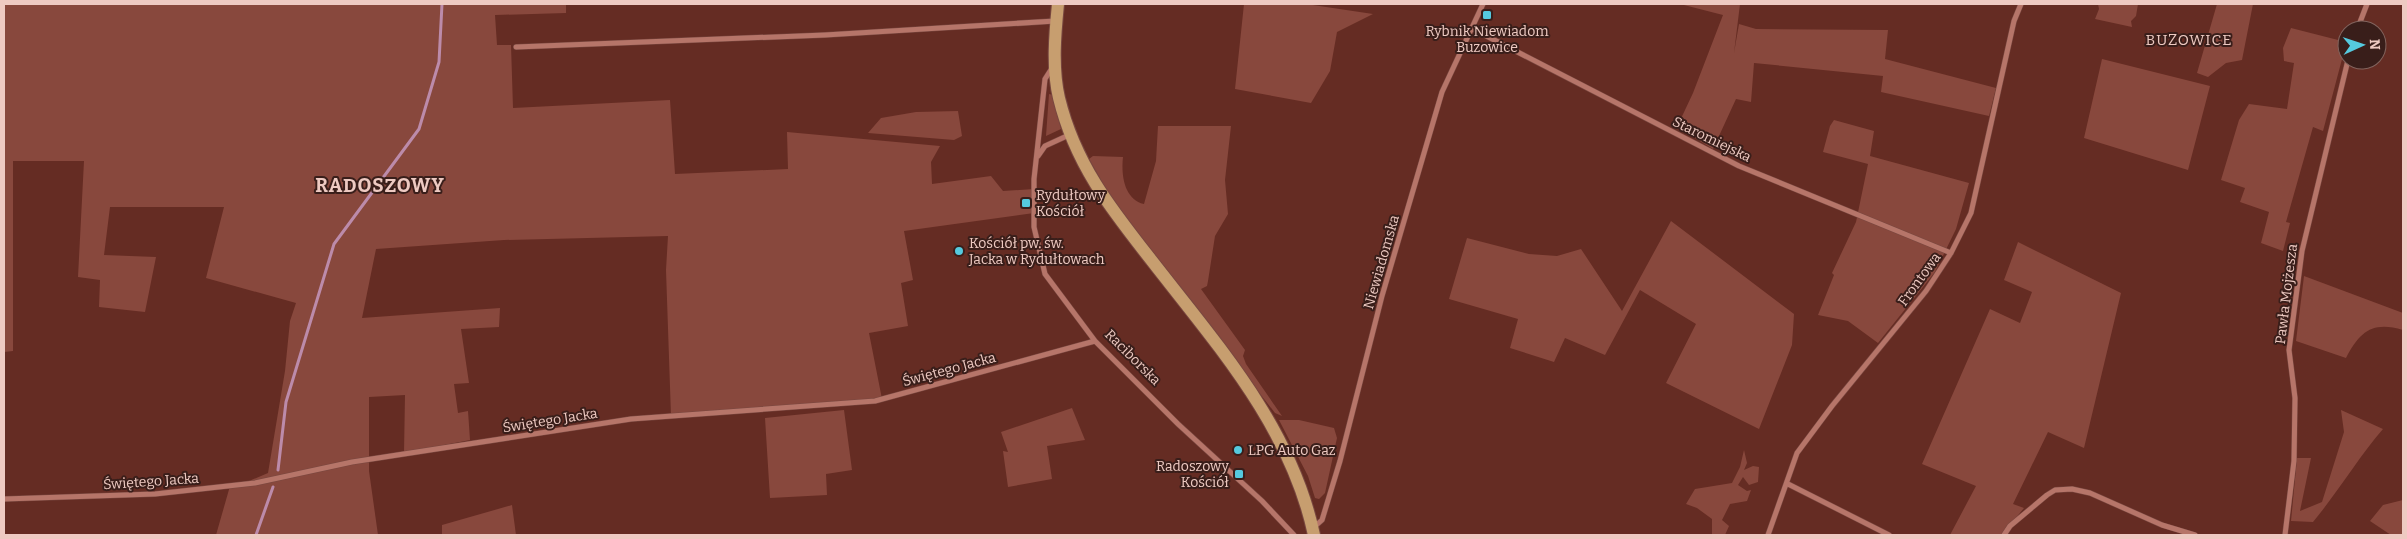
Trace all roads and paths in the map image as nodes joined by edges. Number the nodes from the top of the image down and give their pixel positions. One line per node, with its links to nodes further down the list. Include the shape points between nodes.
1 (1058, 4): 6 (main road, Raciborska)
2 (1483, 4): 7 (street, Niewiadomska)
3 (2021, 4): 13 (street, Frontowa, via 2014,21 1971,213)
4 (2367, 4): 5 (street)
5 (2361, 20)
6 (1056, 21): 8 (street, via 825,35); 9 (main road, Raciborska)
7 (1471, 28): 13 (street, Staromiejska, via 1739,166); 17 (street, Niewiadomska, via 1442,92 1382,296 1340,461 1322,520)
8 (516, 47)
9 (1054, 64): 11 (main road, Raciborska); 12 (street, Raciborska, via 1045,79)
10 (2346, 70): 23 (street, Pawła Mojżesza, via 2302,251 2290,350 2295,398 2294,461)
11 (1070, 134): 12 (street, via 1045,146); 17 (main road, Raciborska, via 1084,169 1104,201 1237,369 1274,427 1299,481)
12 (1038, 156): 14 (street, Raciborska, via 1034,179 1034,227 1045,274)
13 (1951, 254): 15 (street, Frontowa, via 1926,291 1797,453)
14 (1095, 341): 16 (street, Świętego Jacka, via 875,401 631,418 352,462 255,483 154,494); 18 (street, Raciborska)
15 (1788, 484): 19 (street, Frontowa); 20 (street)
16 (4, 499)
17 (1313, 532)
18 (1294, 535)
19 (1768, 535)
20 (1889, 535)
21 (2004, 535): 22 (street, via 2010,526 2051,492 2072,489 2090,493)
22 (2195, 535)
23 (2285, 535)

